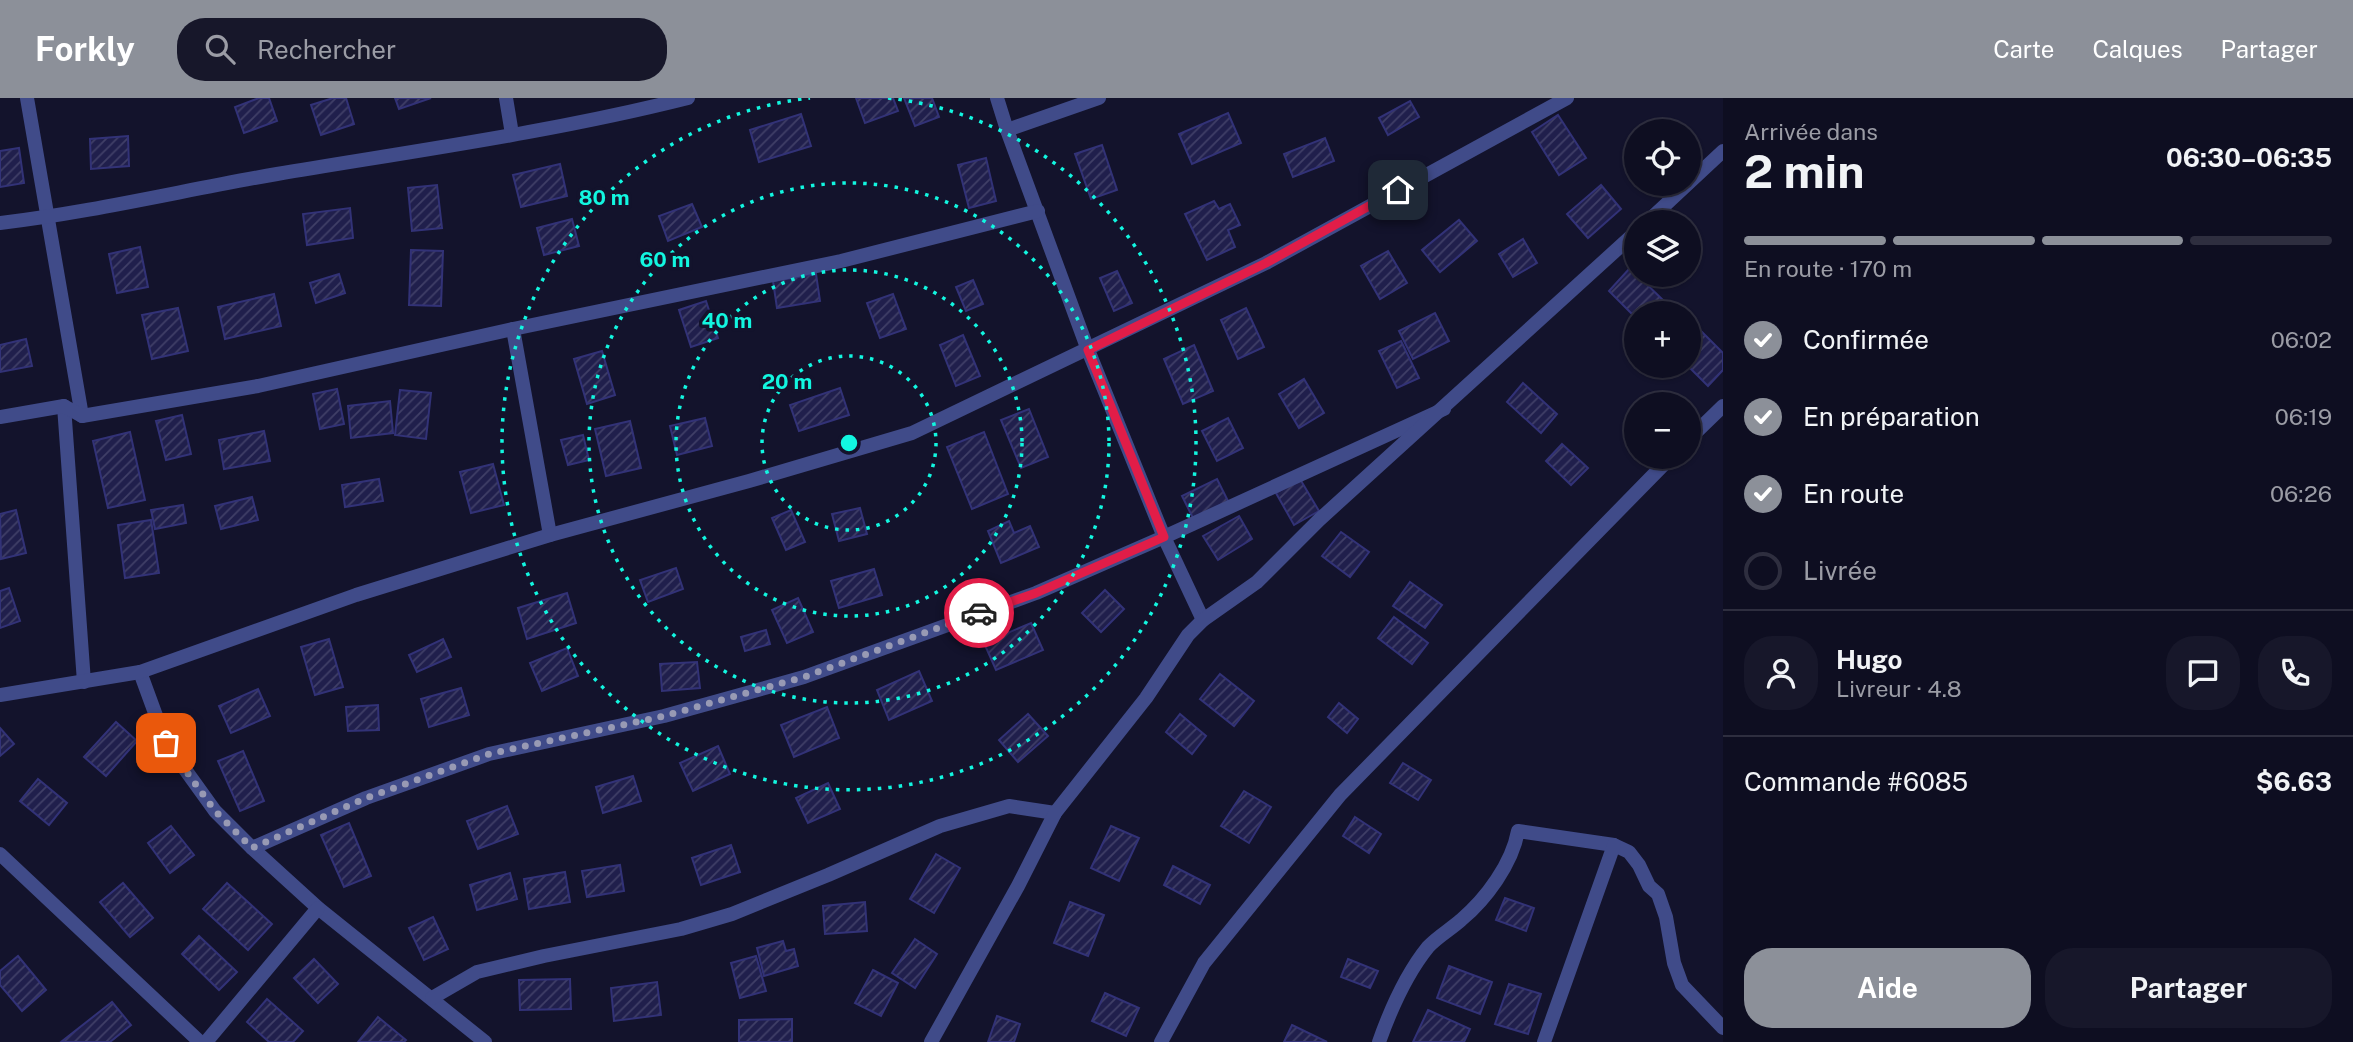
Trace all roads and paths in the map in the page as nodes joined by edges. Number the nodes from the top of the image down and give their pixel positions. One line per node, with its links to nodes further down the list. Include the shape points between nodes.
1 (27, 98): 12 (street)
2 (506, 98): 8 (street)
3 (688, 98): 8 (street)
4 (997, 98): 7 (street)
5 (1099, 98): 7 (street)
6 (1567, 98): 16 (street, via 1266,263)
7 (1007, 130): 11 (street)
8 (512, 134): 12 (street)
9 (1723, 151): 10 (street)
10 (1660, 210)
11 (1038, 211): 15 (street, via 841,261); 16 (street)
12 (47, 218): 13 (street); 21 (street)
13 (0, 223)
14 (1624, 243): 19 (street)
15 (513, 329): 21 (street, via 258,386); 24 (street)
16 (1088, 350): 24 (street, via 912,433); 25 (street)
17 (64, 406): 20 (street); 21 (street); 28 (street)
18 (1723, 406): 22 (street)
19 (1444, 409): 25 (street); 26 (street, via 1257,582)
20 (0, 416)
21 (82, 416)
22 (1701, 427)
23 (1659, 469): 41 (street, via 1340,795 1204,963)
24 (550, 535): 27 (street, via 356,595)
25 (1164, 537): 26 (street); 32 (street, via 1036,593 804,677 664,716 489,754 366,798)
26 (1203, 620): 30 (street)
27 (139, 671): 28 (street); 32 (street, via 166,743 215,811)
28 (84, 682): 29 (street)
29 (0, 695)
30 (1055, 813): 35 (street, via 1009,806 940,825 732,914 477,972); 40 (street)
31 (1614, 845): 36 (street, via 1629,852 1658,894 1682,985); 42 (street, via 1518,831 1515,849 1485,895 1429,946 1393,1005); 43 (street)
32 (252, 848): 34 (street)
33 (0, 854): 37 (street)
34 (318, 908): 35 (street); 38 (street)
35 (432, 998): 39 (street)
36 (1723, 1028)
37 (200, 1042)
38 (206, 1042)
39 (485, 1042)
40 (931, 1042)
41 (1161, 1042)
42 (1379, 1042)
43 (1545, 1042)

